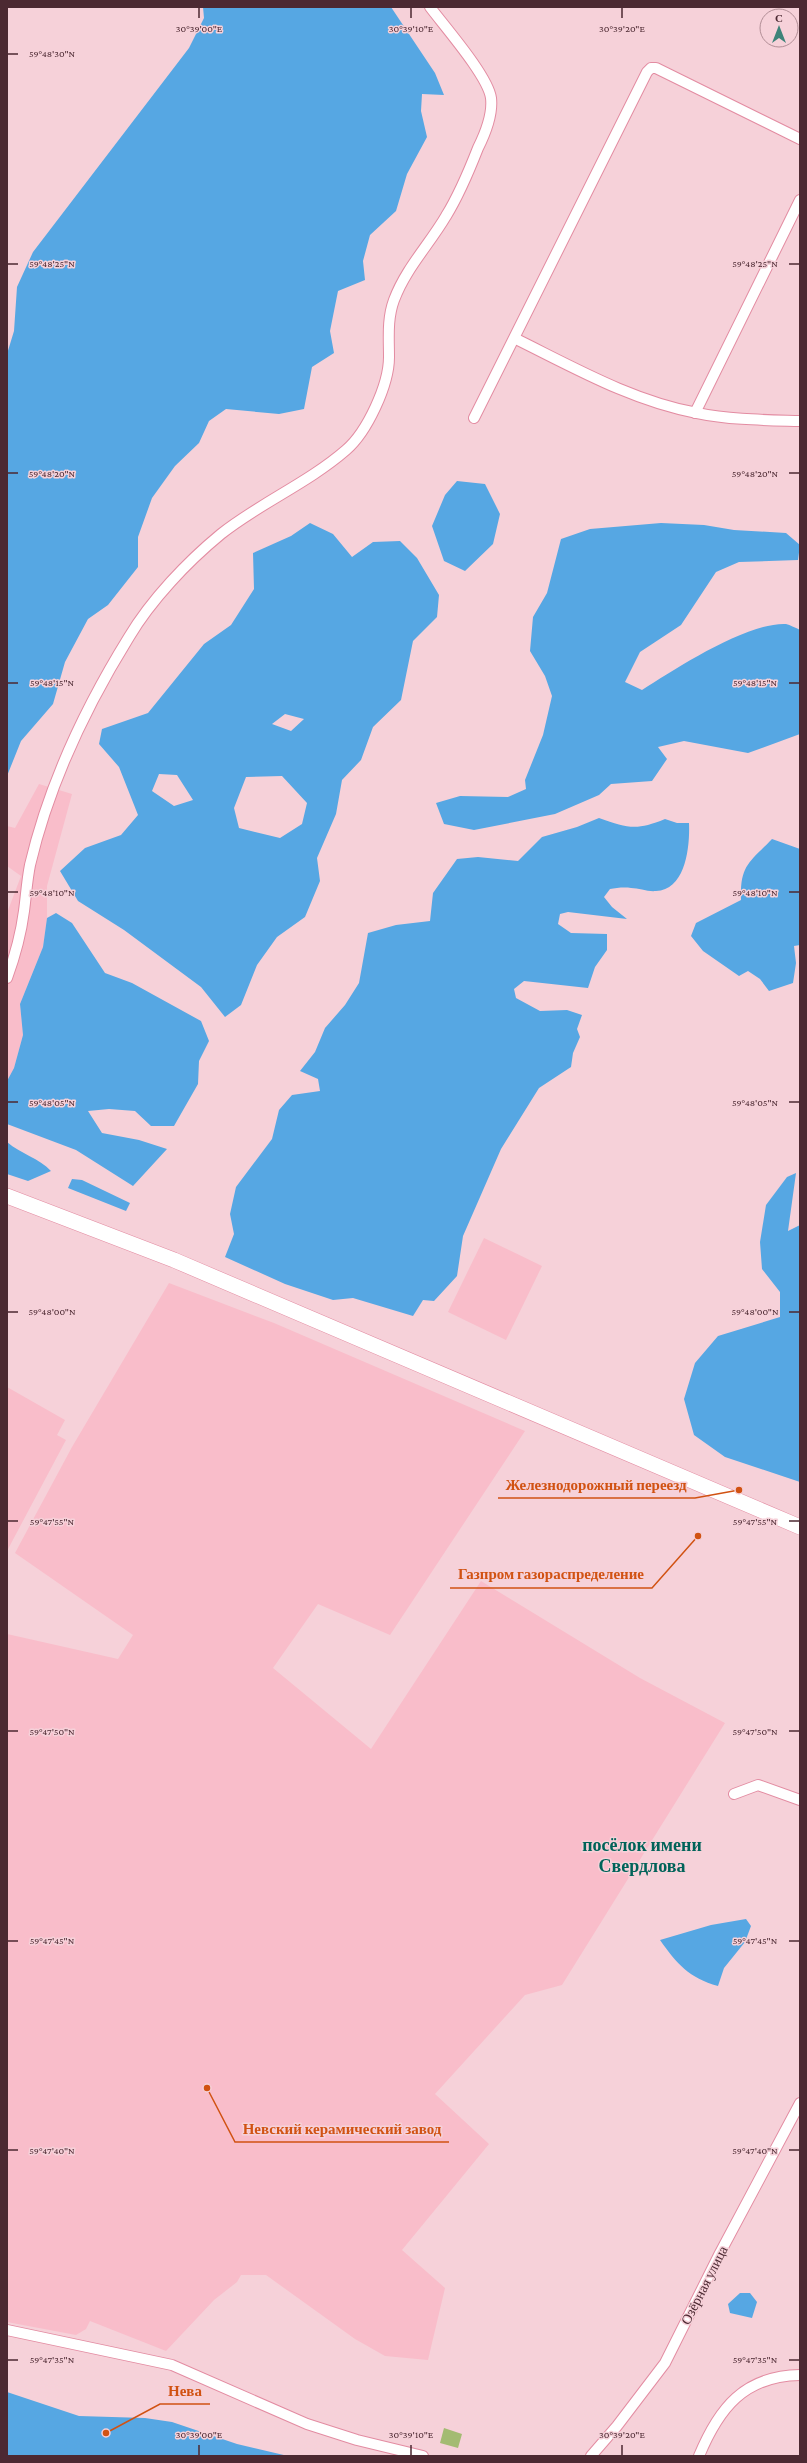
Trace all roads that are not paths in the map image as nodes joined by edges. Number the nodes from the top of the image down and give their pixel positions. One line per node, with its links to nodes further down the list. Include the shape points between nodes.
1 (430, 7): 8 (street, via 479,74 491,97 490,113 483,138 466,178 445,217 408,270 394,302 387,335 389,360 381,390 364,430 346,450 222,533 178,573 130,634 82,719 60,770 30,867 18,942)
2 (800, 139): 4 (street, via 656,68 651,68)
3 (800, 200): 5 (street)
4 (514, 338): 5 (street, via 609,385); 6 (street)
5 (695, 413): 7 (street, via 741,419)
6 (474, 418)
7 (800, 421)
8 (7, 978)
9 (7, 1196): 10 (main road, via 174,1260)
10 (800, 1527)
11 (734, 1794): 12 (street, via 758,1785)
12 (800, 1800)
13 (800, 2103): 17 (street, Озёрная улица, via 665,2363)
14 (7, 2330): 16 (street, via 172,2365 307,2424 357,2440)
15 (800, 2375): 18 (street, via 784,2375 753,2384 730,2402 710,2429)
16 (423, 2456)
17 (592, 2456)
18 (699, 2456)

